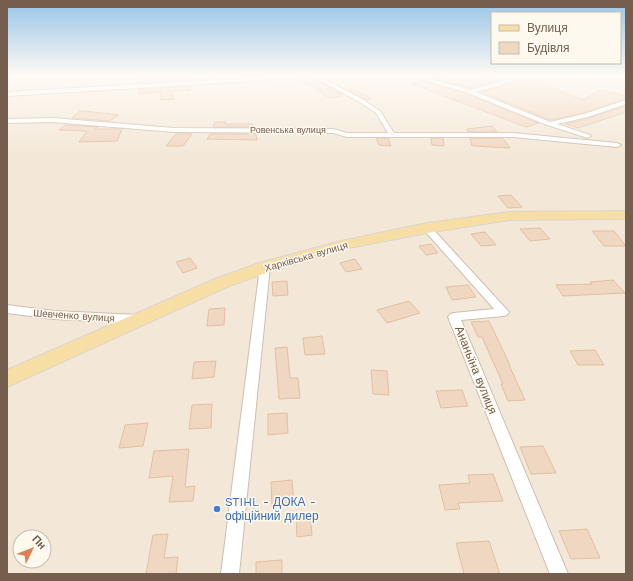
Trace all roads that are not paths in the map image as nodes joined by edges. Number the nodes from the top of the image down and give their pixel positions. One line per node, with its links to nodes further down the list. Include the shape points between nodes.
1 (365, 103): 6 (street, via 378,112)
2 (497, 103): 5 (street)
3 (623, 103): 5 (street, via 586,116)
4 (7, 121): 6 (street, Ровенська вулиця, via 52,120 174,130 333,131)
5 (549, 124): 7 (street)
6 (393, 136): 7 (street, Ровенська вулиця, via 513,135)
7 (617, 145): 8 (street)
8 (626, 147)
9 (626, 215): 10 (main road, Харківська вулиця, via 509,216)
10 (427, 228): 11 (main road, Харківська вулиця, via 347,244); 16 (street, Ананьїна вулиця, via 503,312 454,317)
11 (265, 267): 13 (main road, Харківська вулиця, via 221,283); 15 (street)
12 (7, 309): 13 (street, Шевченко вулиця, via 54,315)
13 (141, 319): 14 (main road, Харківська вулиця)
14 (7, 379)
15 (230, 574)
16 (559, 574)

